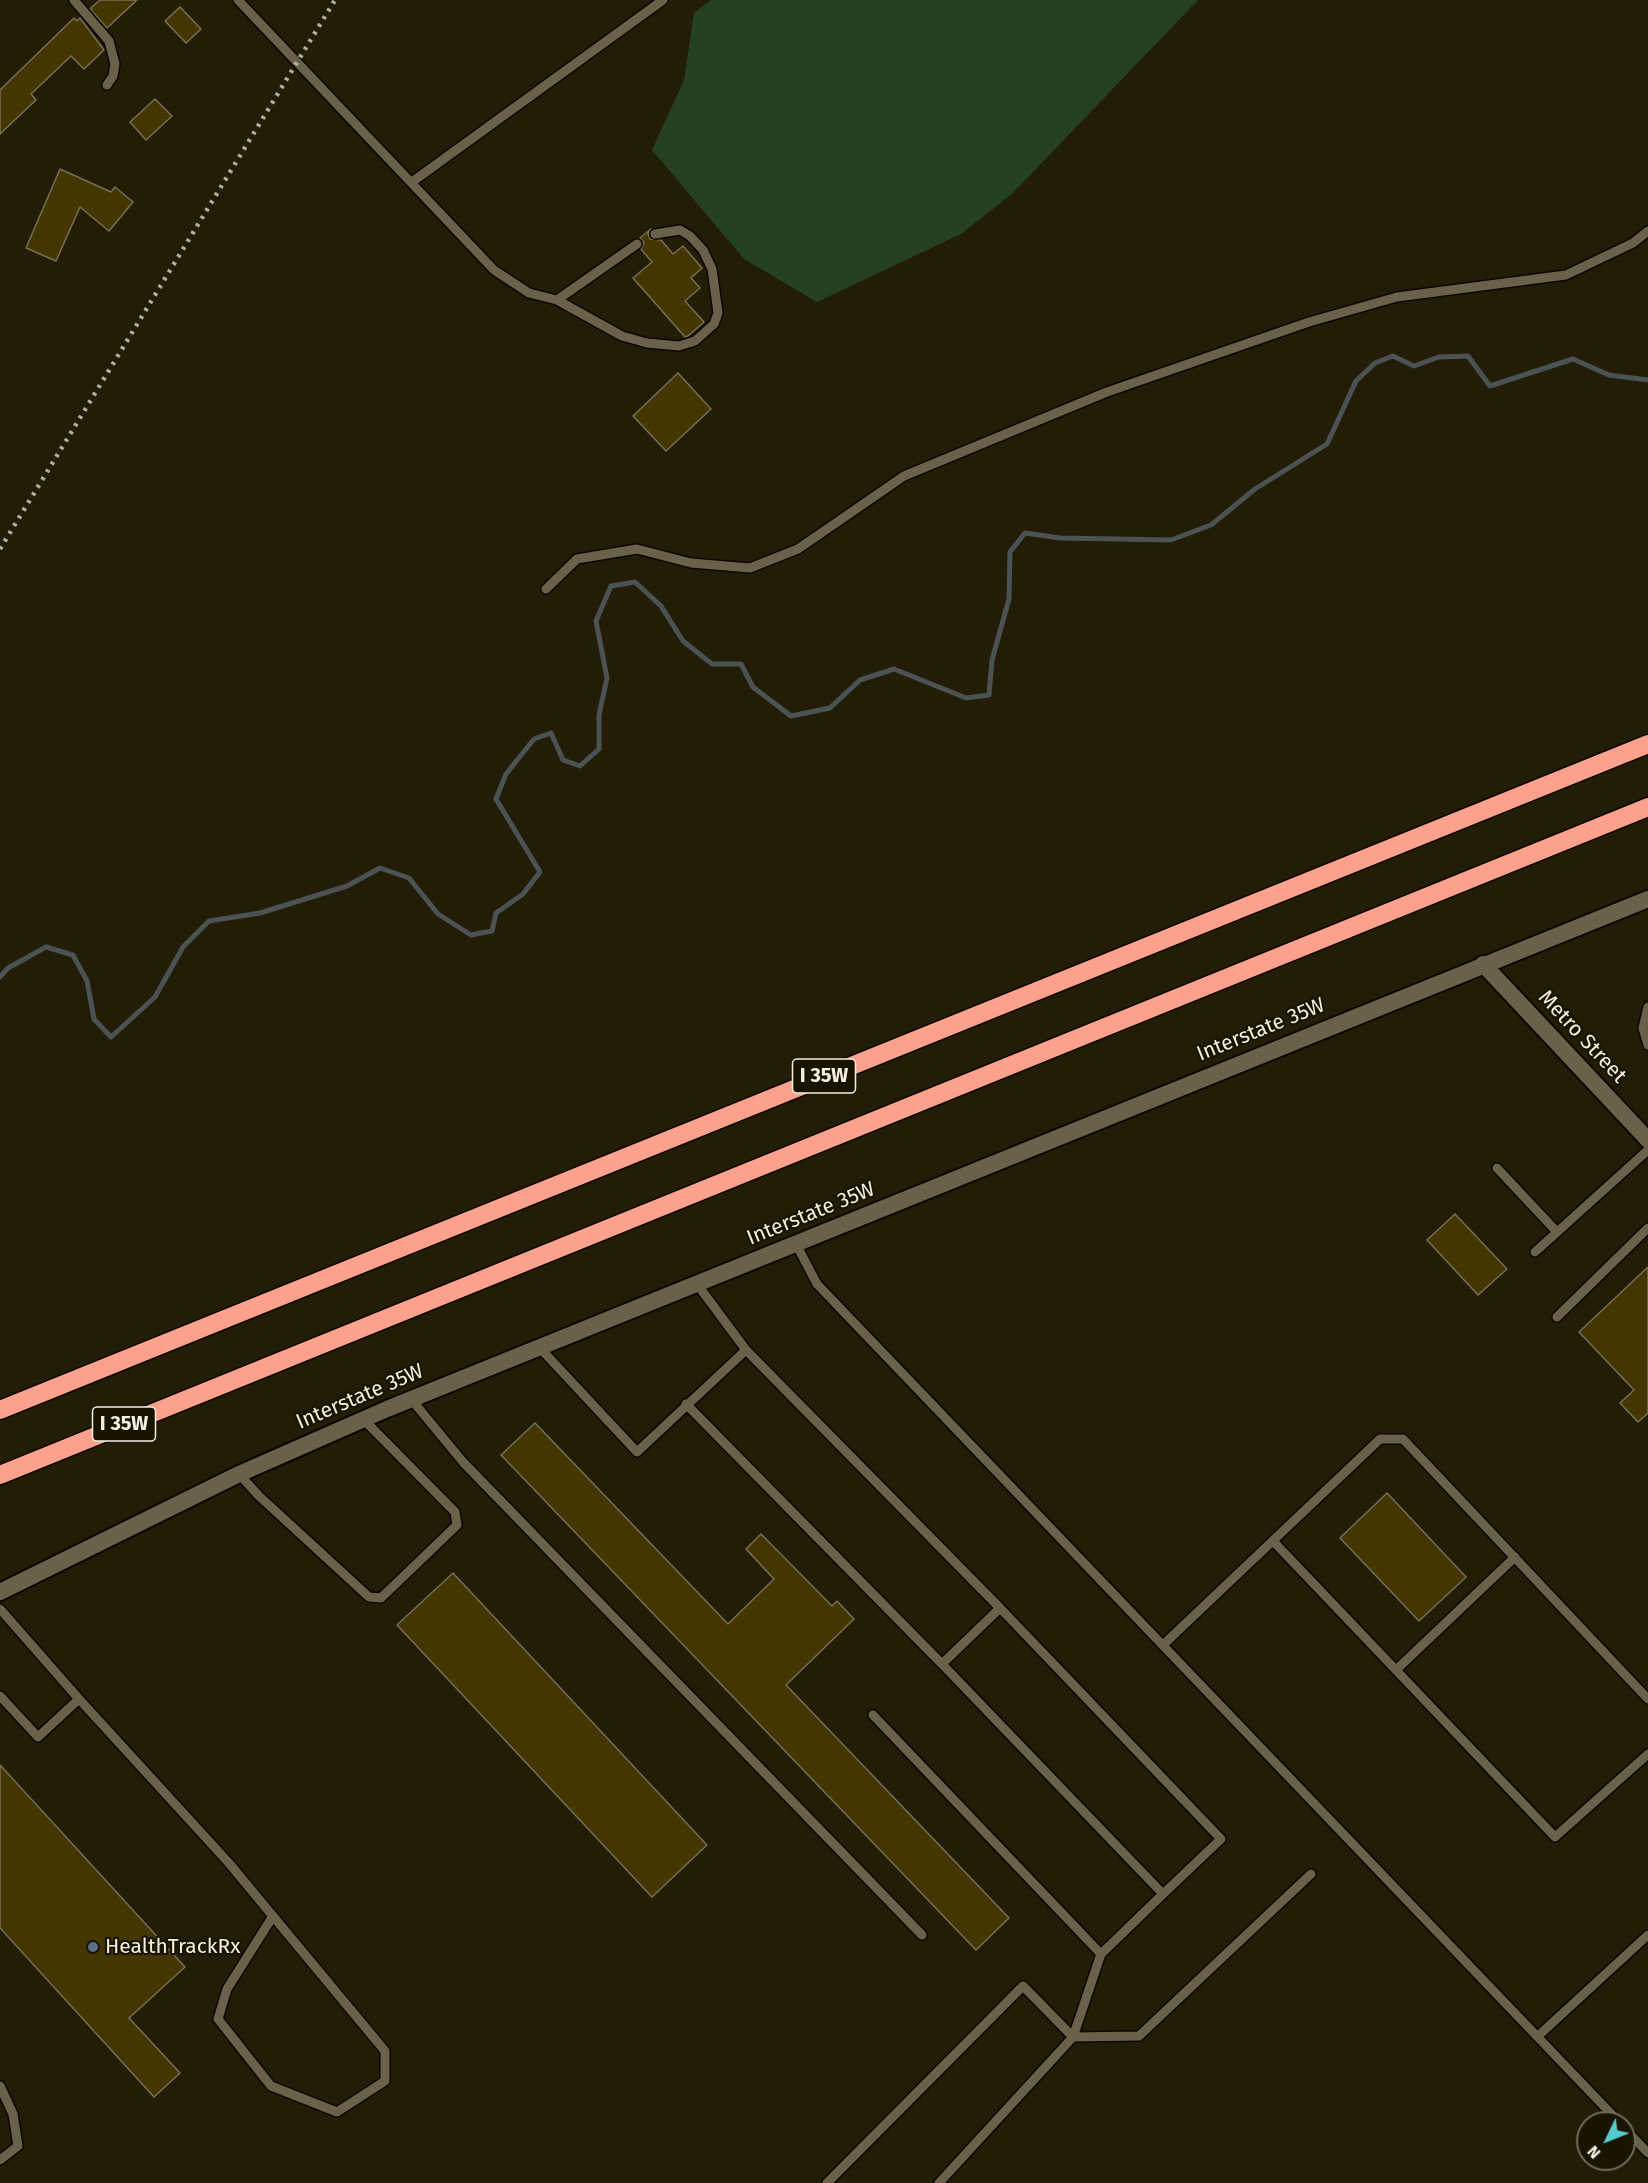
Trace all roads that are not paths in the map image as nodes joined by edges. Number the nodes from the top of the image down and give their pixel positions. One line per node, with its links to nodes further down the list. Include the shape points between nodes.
1 (74, 0): 4 (lane, via 109,41 115,64)
2 (238, 0): 5 (lane)
3 (663, 0): 5 (lane)
4 (107, 85)
5 (412, 182): 9 (lane, via 494,270 529,293)
6 (1648, 231): 10 (lane, via 1633,243 1566,275 1398,297 1309,322 1107,392 904,476 798,549 750,568 690,563 637,549 578,559)
7 (656, 234): 9 (lane, via 680,230 690,236 703,250 712,269 718,313 714,324 695,340 679,346 647,343)
8 (637, 244): 9 (lane)
9 (557, 300)
10 (546, 589)
11 (1648, 744): 30 (highway, I 35W)
12 (1648, 807): 32 (highway, I 35W)
13 (1648, 899): 14 (street, Interstate 35W)
14 (1483, 964): 17 (street, Metro Street); 22 (street, Interstate 35W)
15 (1648, 1007): 16 (lane, via 1643,1028)
16 (1648, 1045)
17 (1648, 1140)
18 (1648, 1150): 21 (lane)
19 (1497, 1168): 21 (lane)
20 (1648, 1228): 25 (lane)
21 (1557, 1232): 23 (lane)
22 (796, 1244): 24 (street, Interstate 35W); 39 (lane, via 817,1284)
23 (1535, 1252)
24 (697, 1284): 26 (street, Interstate 35W); 27 (lane)
25 (1557, 1317)
26 (539, 1347): 28 (street, Interstate 35W); 29 (lane, via 637,1452)
27 (746, 1350): 29 (lane); 37 (lane)
28 (411, 1399): 31 (street, Interstate 35W); 50 (lane, via 463,1462)
29 (686, 1404): 40 (lane)
30 (0, 1410)
31 (363, 1419): 33 (street, Interstate 35W); 33 (lane, via 455,1512 457,1525 381,1598 369,1597)
32 (0, 1474)
33 (239, 1474): 36 (street, Interstate 35W)
34 (1273, 1541): 35 (lane, via 1380,1439 1403,1439); 39 (lane); 41 (lane)
35 (1515, 1557): 41 (lane); 44 (lane)
36 (0, 1592)
37 (1000, 1608): 40 (lane); 48 (lane, via 1221,1839)
38 (0, 1609): 43 (lane)
39 (1164, 1644): 53 (lane)
40 (942, 1664): 48 (lane)
41 (1396, 1670): 46 (lane, via 1555,1837)
42 (0, 1696): 43 (lane, via 38,1737)
43 (79, 1699): 49 (lane)
44 (1648, 1699)
45 (873, 1715): 52 (lane)
46 (1648, 1754)
47 (1311, 1874): 54 (lane, via 1139,2036)
48 (1163, 1894): 52 (lane)
49 (273, 1916): 49 (lane, via 385,2051 385,2082 337,2112 271,2086 218,2019 227,1989)
50 (922, 1935)
51 (1648, 1935): 53 (lane)
52 (1101, 1954): 54 (lane)
53 (1538, 2036): 56 (lane)
54 (1073, 2037): 60 (lane, via 1023,1986); 61 (lane)
55 (0, 2086): 59 (lane, via 13,2114 18,2146)
56 (1609, 2111)
57 (1636, 2140): 58 (lane)
58 (1648, 2153)
59 (0, 2160)
60 (827, 2183)
61 (939, 2183)

